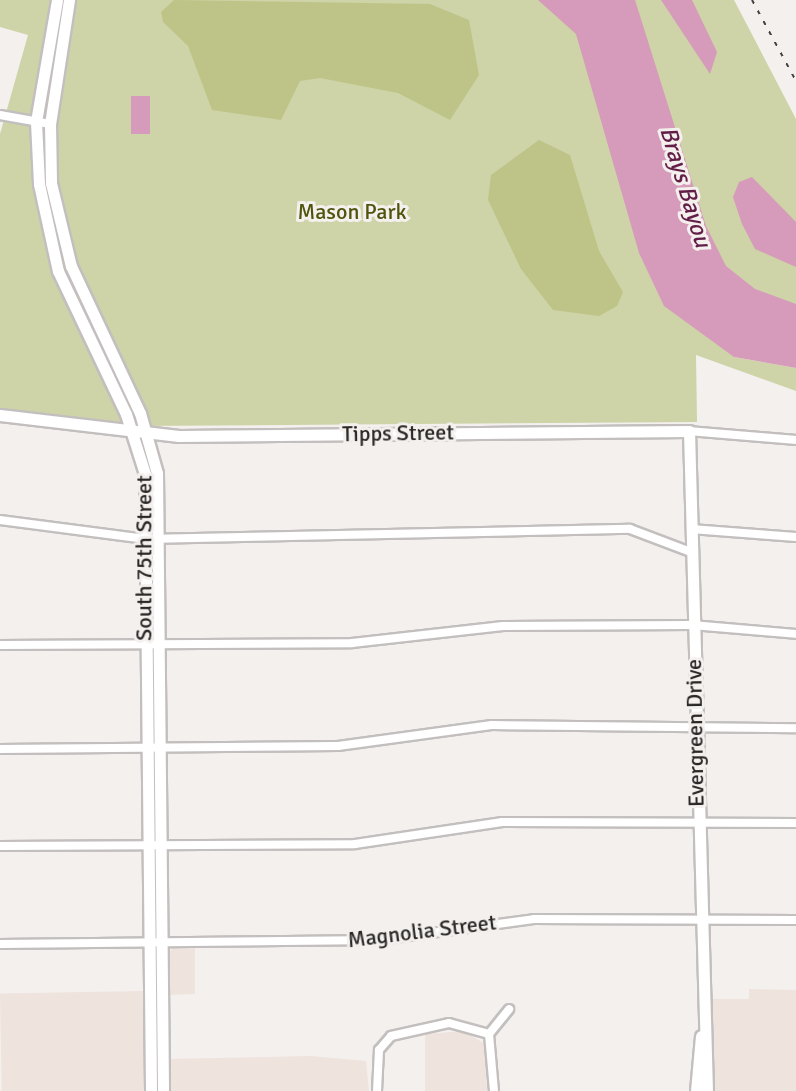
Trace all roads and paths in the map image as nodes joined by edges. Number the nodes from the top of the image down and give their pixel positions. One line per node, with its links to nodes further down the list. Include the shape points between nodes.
1 (57, 0): 4 (main road, South 75th Street)
2 (69, 0): 5 (main road, South 75th Street)
3 (0, 115): 4 (street)
4 (36, 122): 5 (street); 7 (main road, South 75th Street, via 39,184)
5 (50, 124): 6 (main road, South 75th Street, via 51,183)
6 (71, 266): 7 (main road); 11 (main road, South 75th Street)
7 (58, 271): 9 (main road, South 75th Street)
8 (0, 415): 9 (main road, Tipps Street)
9 (132, 431): 11 (main road, Tipps Street); 16 (main road, South 75th Street, via 145,474)
10 (689, 431): 11 (main road, Tipps Street); 12 (street, Tipps Street); 14 (main road, Evergreen Drive)
11 (146, 433): 16 (main road, South 75th Street, via 157,473)
12 (796, 440)
13 (0, 520): 16 (street)
14 (691, 529): 15 (street); 17 (main road, Evergreen Drive)
15 (796, 537)
16 (152, 539): 17 (street, via 630,529); 20 (main road, South 75th Street)
17 (691, 552): 18 (main road, Evergreen Drive)
18 (692, 625): 19 (street); 20 (street, via 503,626 352,643); 22 (main road, Evergreen Drive)
19 (796, 634)
20 (150, 644): 21 (street); 24 (main road, South 75th Street)
21 (0, 645)
22 (694, 722): 23 (street); 24 (street, via 492,725 338,746); 26 (main road, Evergreen Drive)
23 (796, 728)
24 (153, 748): 25 (street); 28 (main road, South 75th Street)
25 (0, 749)
26 (696, 820): 27 (street); 28 (street, via 502,822 355,844); 30 (main road, Evergreen Drive)
27 (796, 823)
28 (154, 845): 29 (street); 32 (main road, South 75th Street)
29 (0, 846)
30 (698, 917): 31 (street, Magnolia Street); 32 (street, Magnolia Street, via 520,920 379,940); 36 (main road, Evergreen Drive)
31 (796, 920)
32 (154, 942): 33 (street, Magnolia Street); 37 (main road, South 75th Street); 38 (main road, South 75th Street)
33 (0, 944)
34 (509, 1009): 35 (street)
35 (489, 1034): 39 (street, via 449,1023 391,1036 379,1050); 40 (street)
36 (701, 1089)
37 (151, 1091)
38 (163, 1091)
39 (377, 1091)
40 (494, 1091)

